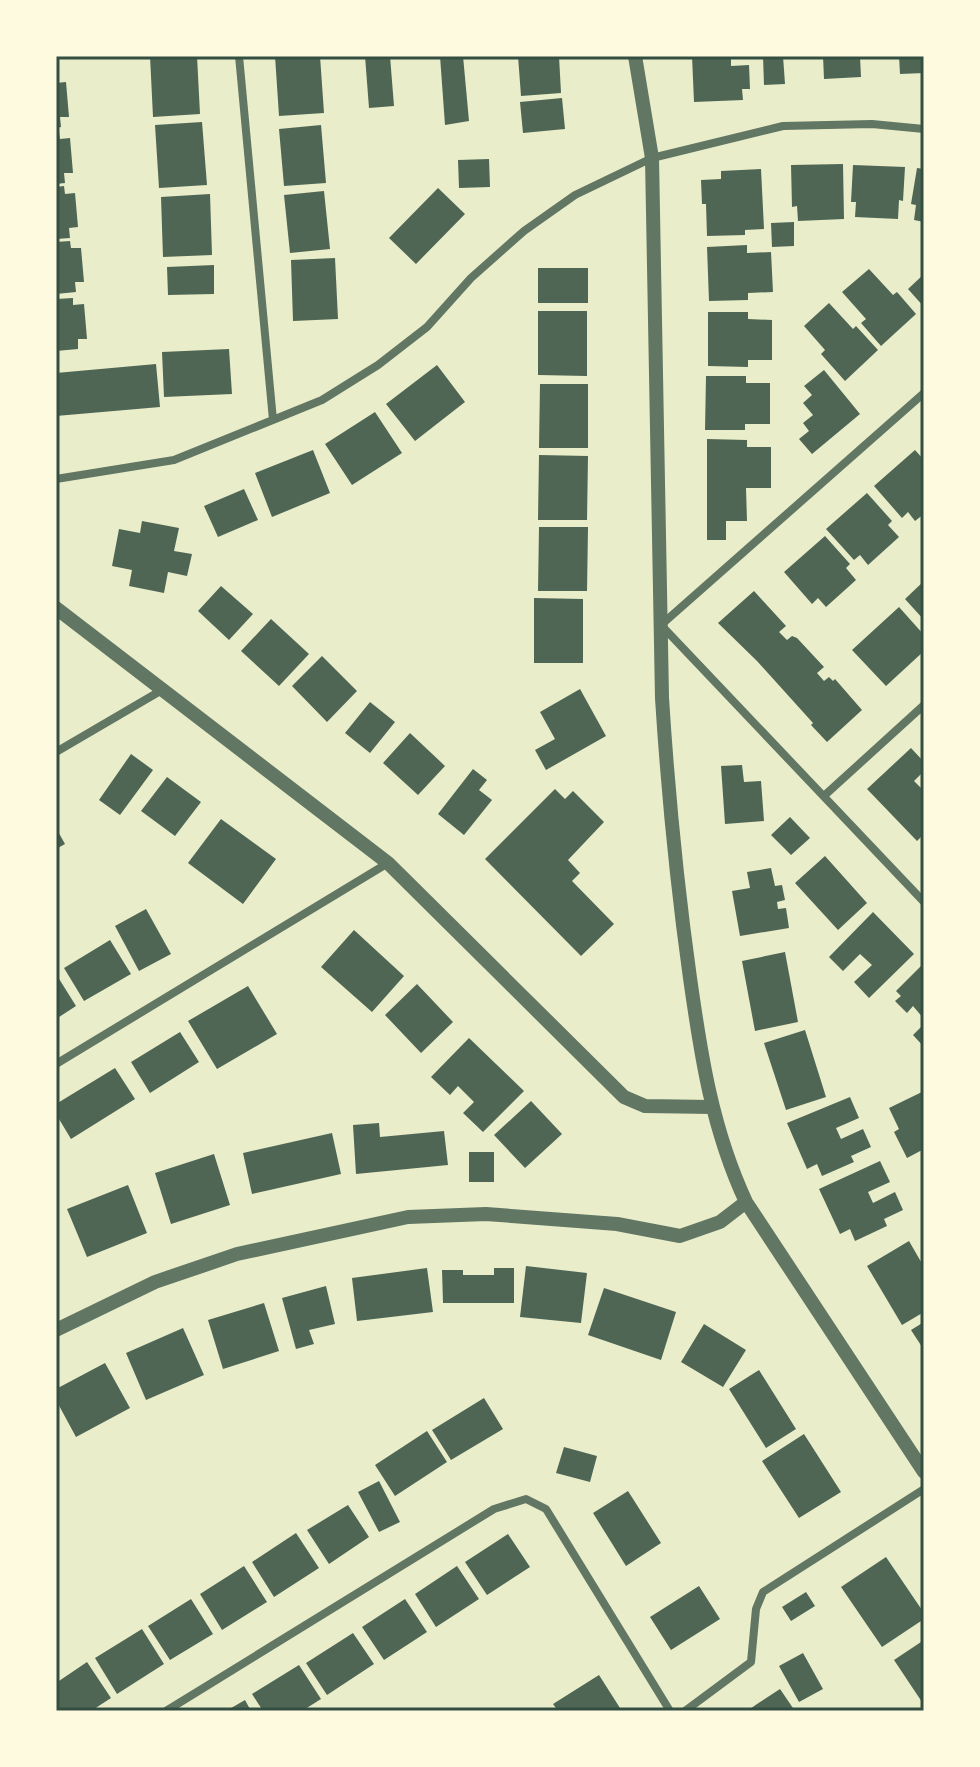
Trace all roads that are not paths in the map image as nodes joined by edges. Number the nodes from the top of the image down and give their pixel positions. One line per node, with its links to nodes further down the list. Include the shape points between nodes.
1 (239, 56): 6 (street)
2 (635, 56): 4 (street)
3 (924, 129): 4 (street, via 783,126)
4 (652, 158): 6 (street, via 575,195 524,231 427,327 378,365 322,400); 9 (street)
5 (924, 393): 9 (street)
6 (273, 420): 7 (street, via 174,460)
7 (56, 479)
8 (56, 608): 10 (street)
9 (661, 625): 13 (street); 17 (street, via 676,882)
10 (162, 690): 12 (street); 14 (street)
11 (924, 705): 13 (street)
12 (56, 752)
13 (825, 795): 15 (street)
14 (388, 863): 16 (street); 17 (street, via 624,1097 645,1106)
15 (924, 902)
16 (56, 1064)
17 (712, 1107): 18 (street)
18 (746, 1202): 19 (street, via 720,1222 680,1236 617,1224 515,1216 408,1217 237,1254 155,1282); 20 (street)
19 (56, 1330)
20 (924, 1472)
21 (924, 1489): 24 (street, via 763,1592 756,1609 751,1662)
22 (166, 1711): 23 (street, via 494,1509 526,1499 546,1509)
23 (670, 1711)
24 (685, 1711)

